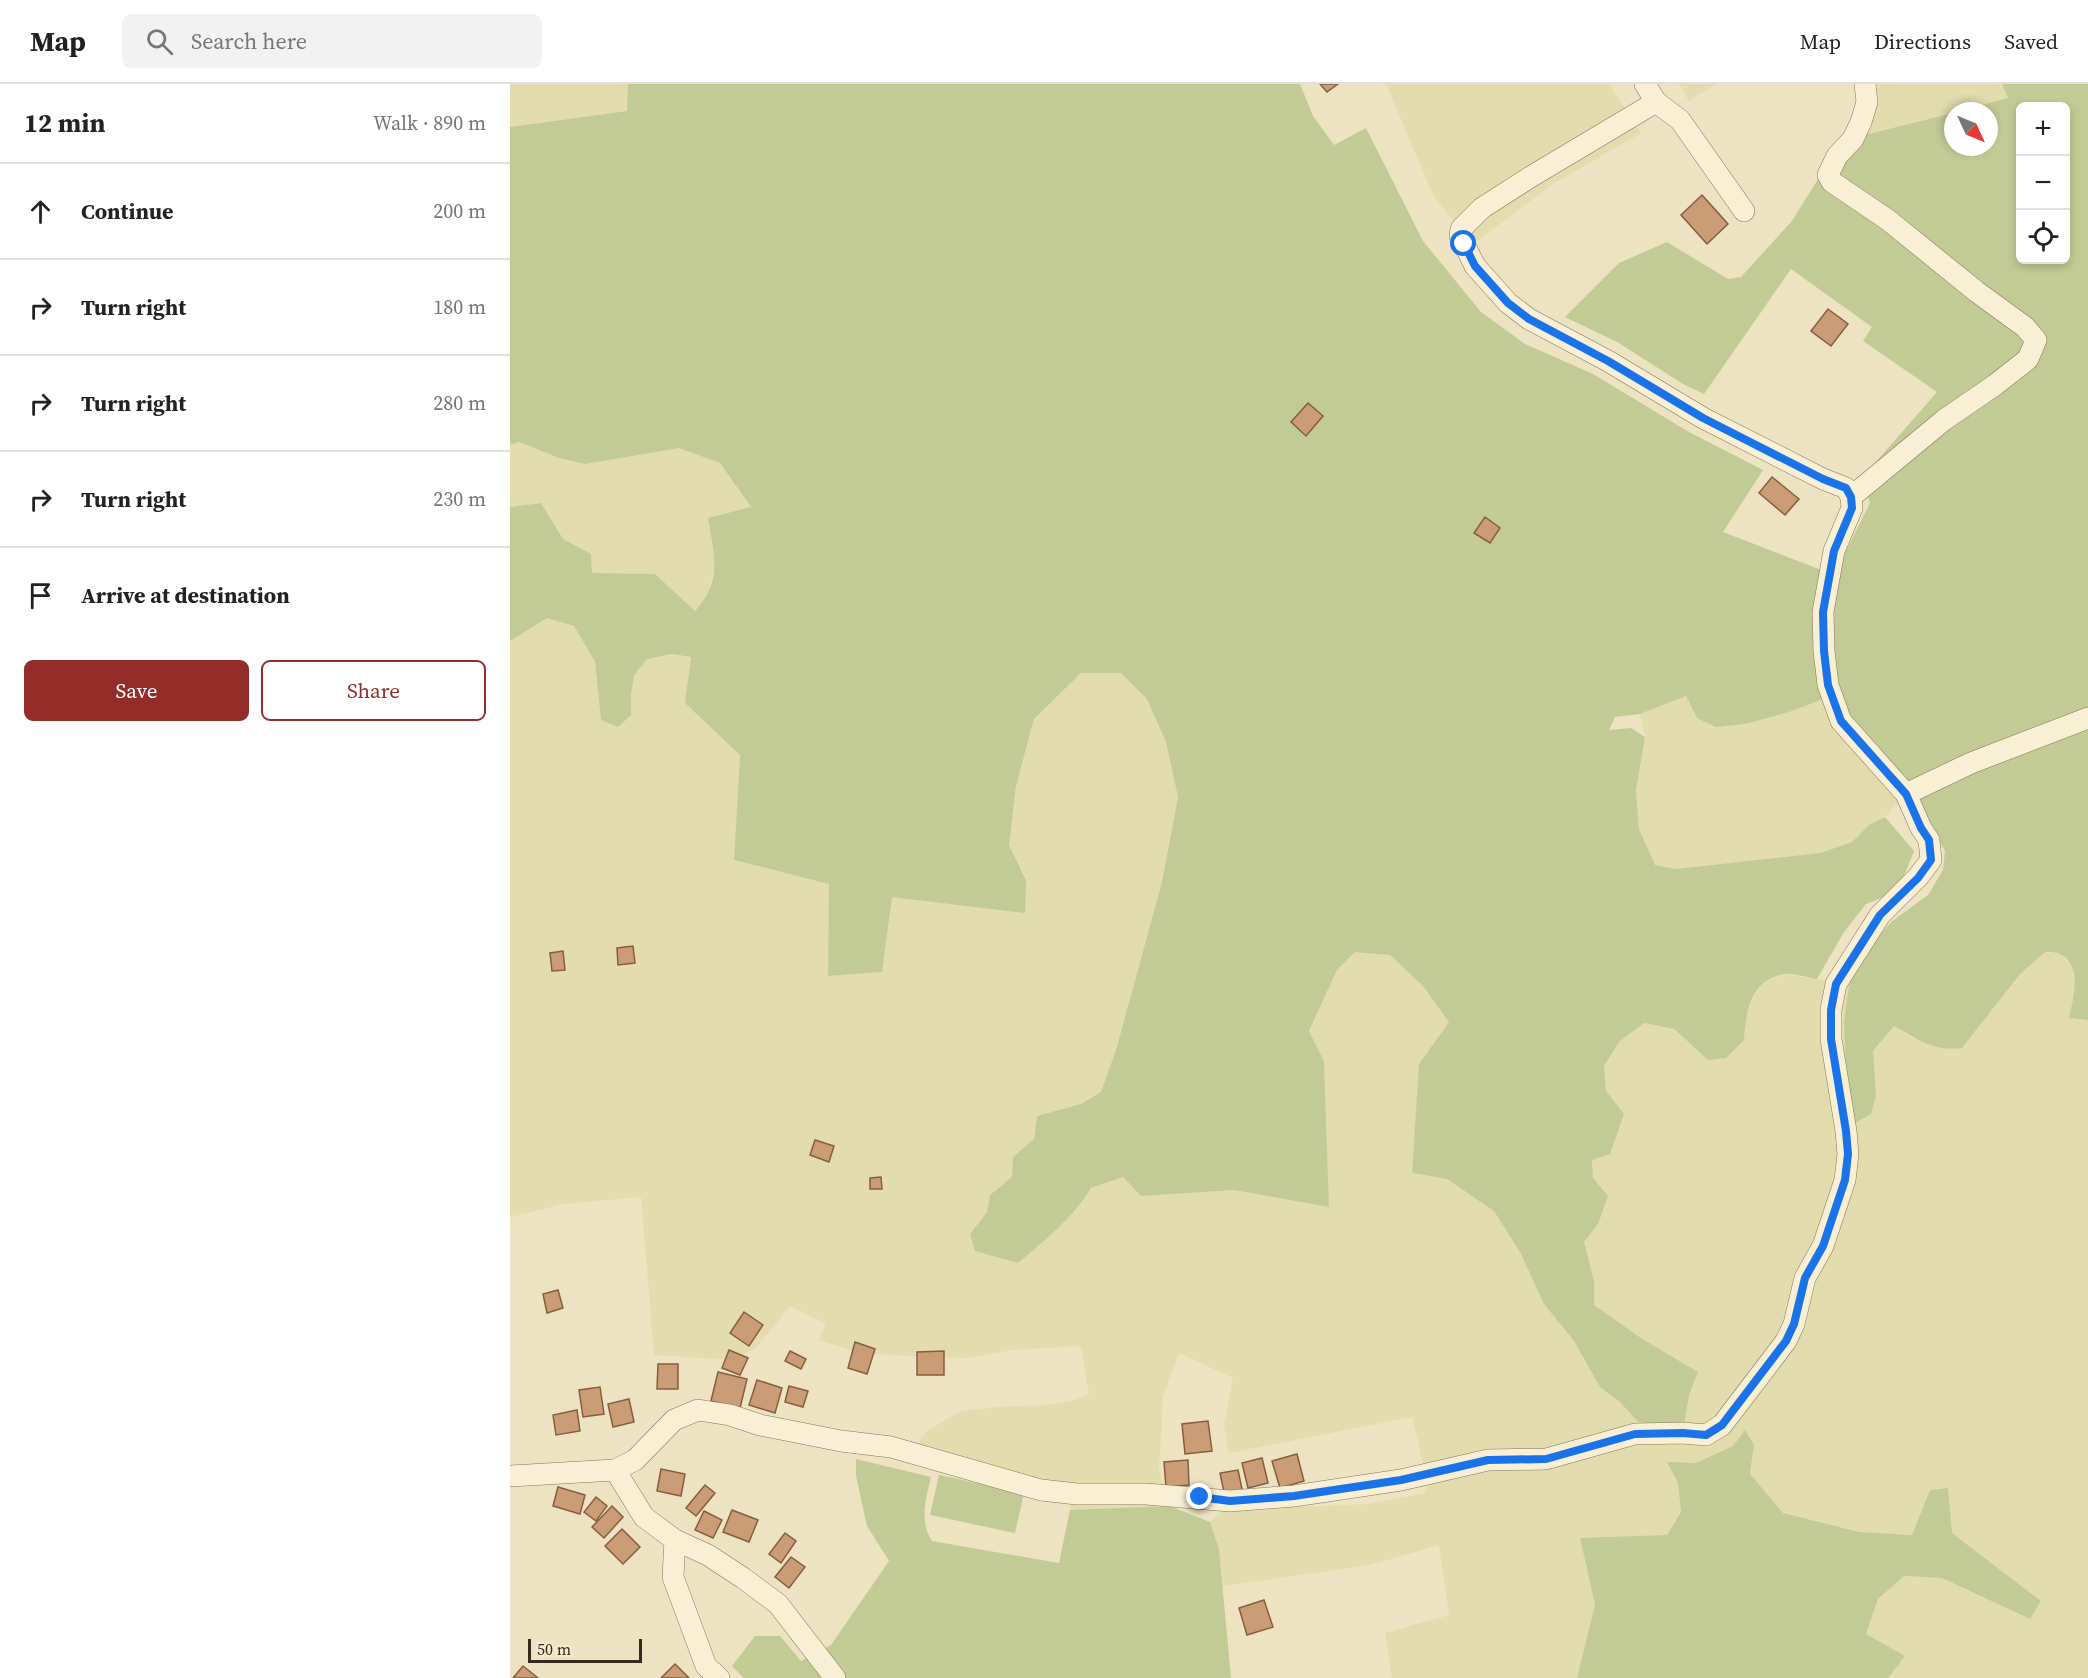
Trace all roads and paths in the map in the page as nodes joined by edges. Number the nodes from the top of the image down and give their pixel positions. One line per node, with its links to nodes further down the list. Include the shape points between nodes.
1 (1646, 84): 3 (street)
2 (1865, 84): 5 (street, via 1867,102 1861,122 1836,156 1828,175 1832,182 1888,220 2025,327 2036,340 2028,359 1944,420)
3 (1656, 102): 4 (street, via 1680,120); 5 (street, via 1482,208 1461,229 1460,236 1475,266 1508,303 1529,319 1703,418 1846,488)
4 (1744, 211)
5 (1851, 497): 7 (street, via 1852,508 1834,551 1823,612 1828,685 1841,721)
6 (2088, 718): 7 (street, via 1971,763)
7 (1906, 794): 8 (street, via 1929,840 1931,860 1880,915 1836,984 1831,1010 1831,1039 1848,1154 1845,1180 1823,1246 1805,1278 1786,1341 1722,1425 1706,1435 1635,1434 1546,1459 1488,1460 1401,1480 1230,1501 1041,1490 891,1447 841,1441 698,1410 674,1420 635,1460)
8 (615, 1470): 9 (street); 10 (street, via 644,1517)
9 (510, 1476)
10 (675, 1540): 11 (street, via 673,1577 706,1666); 12 (street, via 708,1555 778,1604)
11 (719, 1678)
12 (835, 1678)

